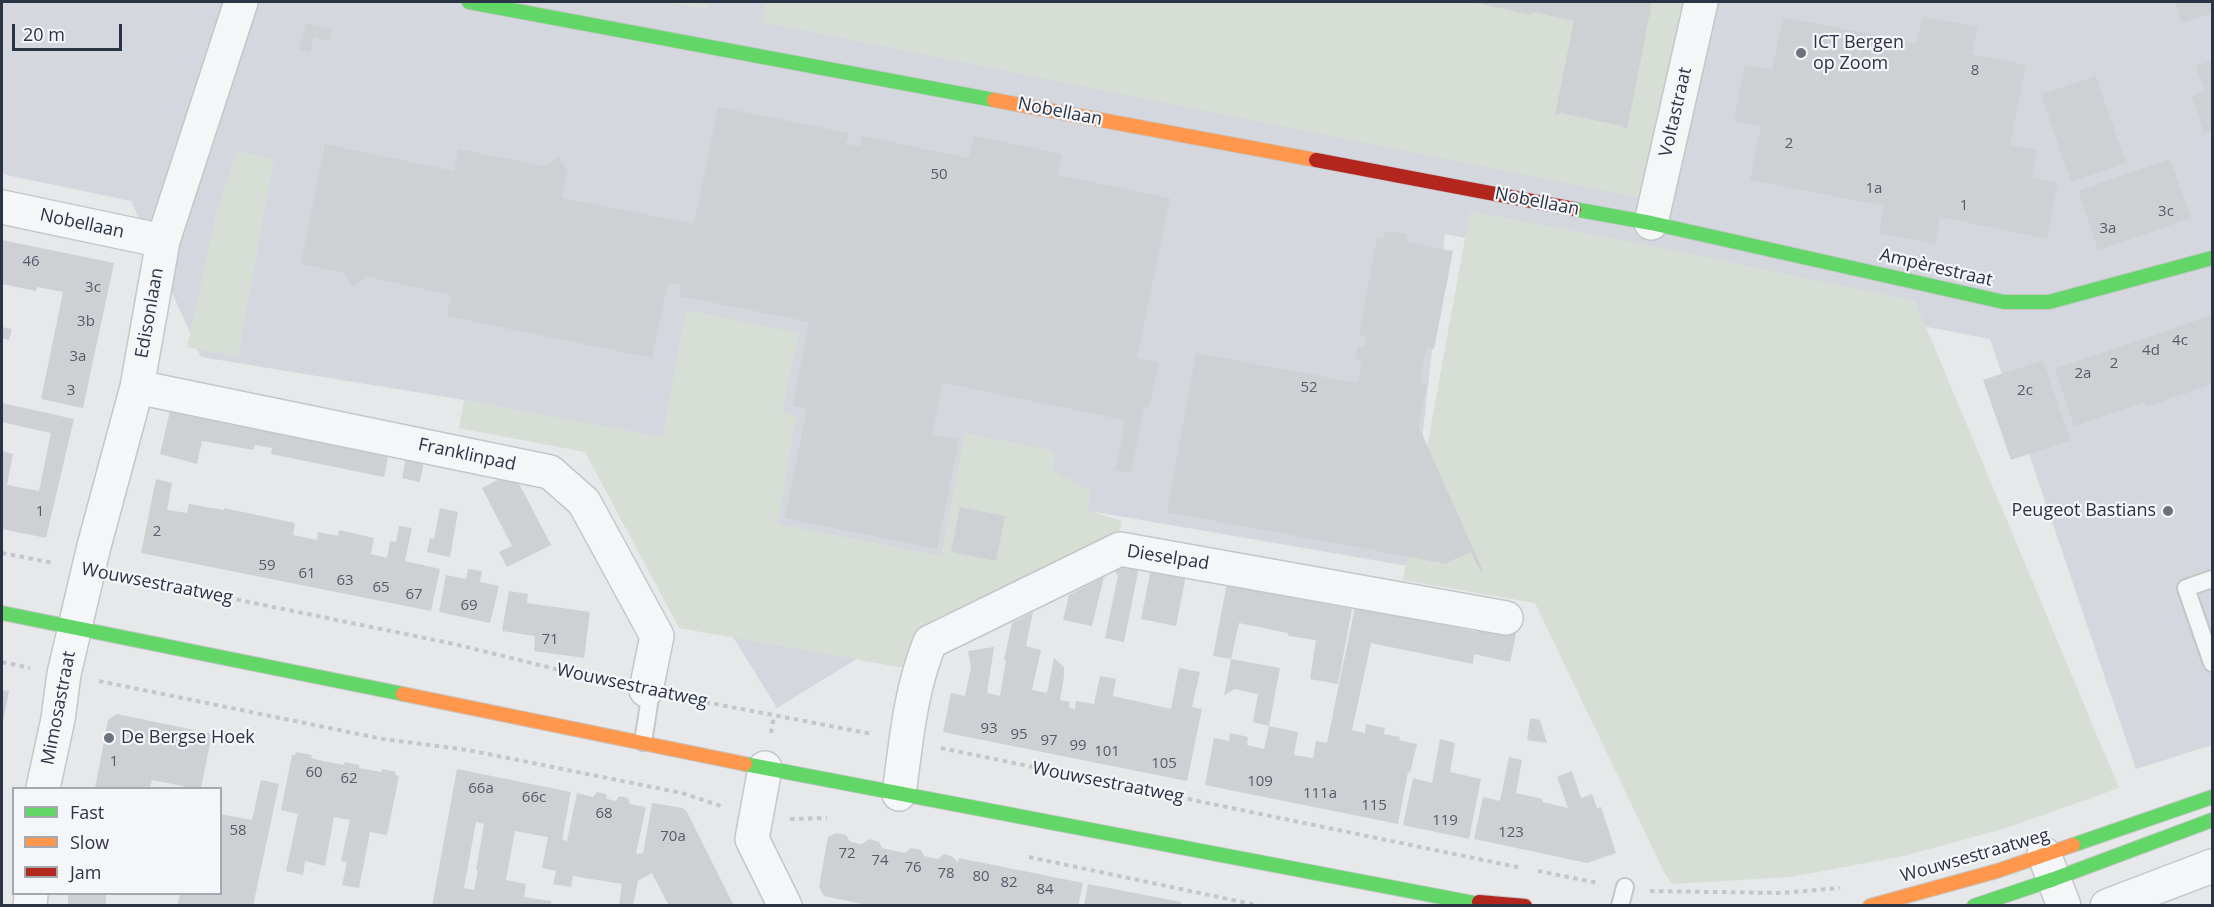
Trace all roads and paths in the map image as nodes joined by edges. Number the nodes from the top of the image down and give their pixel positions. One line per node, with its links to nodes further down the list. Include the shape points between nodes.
1 (241, 2): 6 (street, Edisonlaan)
2 (469, 2): 5 (main road, Nobellaan)
3 (1701, 2): 5 (street, Voltastraat)
4 (2, 207): 6 (street, Nobellaan)
5 (1651, 223): 7 (main road, Ampèrestraat, via 2004,302 2049,302)
6 (163, 241): 8 (street, Edisonlaan)
7 (2212, 258)
8 (137, 387): 10 (street, Edisonlaan); 18 (street, Franklinpad, via 550,472 584,502 657,636)
9 (2, 553): 10 (path, Wouwsestraatweg)
10 (88, 570): 14 (street, Edisonlaan); 18 (path, Wouwsestraatweg, via 454,644)
11 (2212, 579): 16 (lane, via 2186,588)
12 (2, 613): 14 (main road)
13 (1506, 618): 19 (street, Dieselpad, via 1120,549 930,642 920,666)
14 (75, 628): 17 (street, Mimosastraat); 20 (main road)
15 (2, 662): 17 (path)
16 (2212, 663)
17 (64, 674): 22 (street, Mimosastraat); 25 (path, via 383,740 468,750 671,791)
18 (648, 691): 19 (path, Wouwsestraatweg); 20 (lane)
19 (906, 741): 23 (street, Dieselpad); 30 (path, Wouwsestraatweg)
20 (643, 742): 21 (main road)
21 (765, 768): 23 (main road); 25 (street)
22 (43, 787)
23 (899, 794): 35 (main road)
24 (2212, 797): 32 (main road, Wouwsestraatweg)
25 (757, 815): 26 (path); 36 (street, via 752,839)
26 (831, 818)
27 (2212, 820): 32 (main road, Wouwsestraatweg)
28 (1019, 855): 37 (path)
29 (2212, 866): 42 (street)
30 (1523, 868)
31 (1535, 870): 33 (path)
32 (2054, 880): 40 (main road, Wouwsestraatweg, via 1975,878); 41 (main road, Wouwsestraatweg)
33 (1625, 887): 34 (path, via 1661,893 1781,893); 39 (lane)
34 (1846, 888)
35 (1484, 904): 38 (main road)
36 (784, 906)
37 (1261, 906)
38 (1525, 906)
39 (1620, 906)
40 (1870, 906)
41 (1974, 906)
42 (2107, 906)

